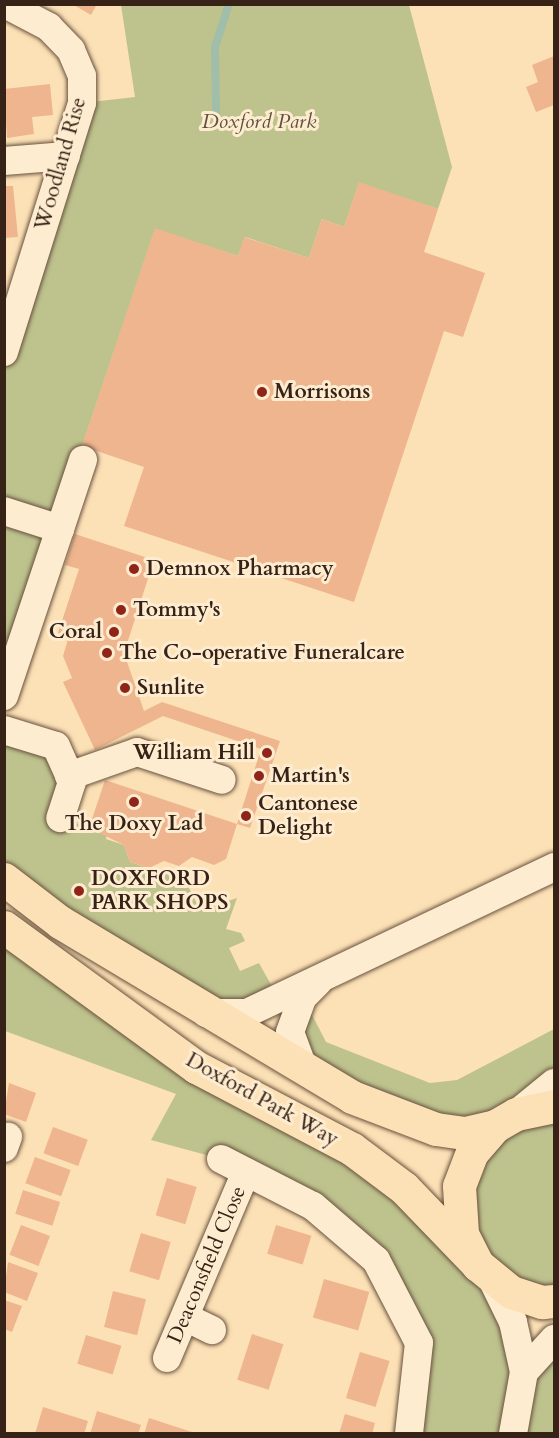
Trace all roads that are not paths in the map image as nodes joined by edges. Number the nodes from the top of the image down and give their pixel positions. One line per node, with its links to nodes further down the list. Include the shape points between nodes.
1 (6, 8): 2 (street, Woodland Rise, via 50,27 71,50 78,67 82,103)
2 (66, 156): 3 (street); 4 (street, Woodland Rise)
3 (4, 161)
4 (6, 345)
5 (83, 460): 7 (street)
6 (4, 511): 7 (street)
7 (60, 529): 8 (street)
8 (4, 696)
9 (4, 730): 10 (street, via 56,746)
10 (69, 776): 11 (street, via 137,752); 12 (street, via 72,782)
11 (222, 780)
12 (60, 818)
13 (555, 867): 16 (street)
14 (4, 879): 17 (main road, via 60,922)
15 (4, 927): 24 (main road, Doxford Park Way, via 196,1067 352,1149 404,1188)
16 (318, 982): 17 (street, via 247,1013); 18 (street, via 303,997 290,1032)
17 (207, 1013): 18 (main road)
18 (304, 1070): 21 (main road, via 352,1097 436,1129 465,1133)
19 (555, 1083): 21 (street)
20 (555, 1106): 21 (main road)
21 (506, 1120): 24 (main road, via 472,1152 459,1186 462,1234)
22 (221, 1159): 23 (street, Deaconsfield Close)
23 (246, 1172): 26 (street, Deaconsfield Close); 31 (street, Deaconsfield Close, via 313,1206 376,1260 419,1343)
24 (485, 1272): 25 (main road, Doxford Park Way, via 510,1292 542,1302); 30 (street, via 513,1322)
25 (555, 1301)
26 (184, 1317): 27 (street); 29 (street, Deaconsfield Close)
27 (212, 1330)
28 (555, 1339): 30 (street)
29 (167, 1358)
30 (524, 1372): 32 (street)
31 (409, 1434)
32 (513, 1434)

